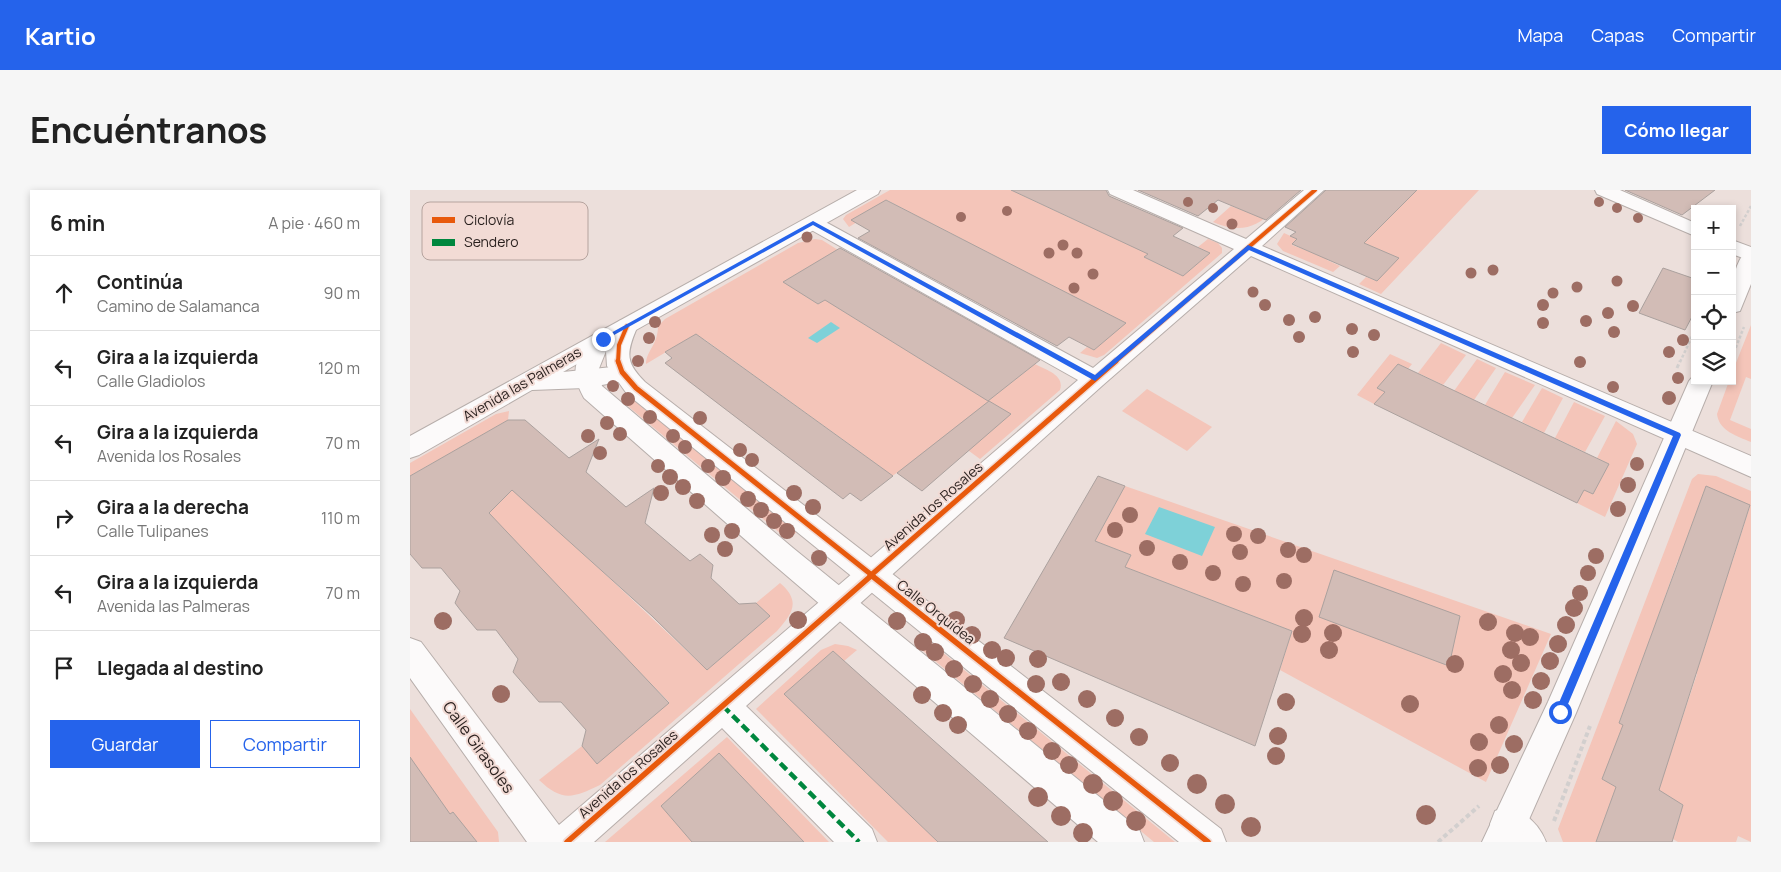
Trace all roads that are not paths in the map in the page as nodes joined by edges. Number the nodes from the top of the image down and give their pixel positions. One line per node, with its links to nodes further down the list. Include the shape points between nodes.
1 (871, 190): 5 (street, Avenida las Palmeras)
2 (1117, 190): 7 (street)
3 (1315, 190): 7 (street, Avenida los Rosales)
4 (1604, 190): 6 (street)
5 (813, 223): 11 (street, Avenida las Palmeras); 14 (street)
6 (1691, 228)
7 (1248, 247): 14 (street, Avenida los Rosales); 18 (street)
8 (1736, 248): 9 (street)
9 (1751, 256): 10 (street)
10 (1736, 295)
11 (627, 326): 12 (street, Avenida las Palmeras); 13 (street, via 617,350 617,365)
12 (603, 339): 15 (street, via 591,356); 16 (street, Avenida las Palmeras)
13 (622, 374): 15 (street); 21 (street, Calle Orquídea)
14 (1095, 379): 21 (street, Avenida los Rosales)
15 (585, 380): 16 (street); 22 (street, via 593,392)
16 (527, 382): 19 (street, Avenida las Palmeras)
17 (1699, 385): 18 (street)
18 (1677, 435): 20 (street); 25 (street)
19 (410, 448)
20 (1751, 467)
21 (872, 575): 22 (street, Avenida los Rosales); 30 (street, Calle Orquídea)
22 (841, 603): 24 (street, Avenida los Rosales); 29 (street)
23 (410, 652): 26 (street, Calle Girasoles)
24 (722, 706): 27 (street, Avenida los Rosales); 28 (street)
25 (1510, 830)
26 (549, 842)
27 (567, 842)
28 (859, 842)
29 (1126, 842)
30 (1208, 842)

